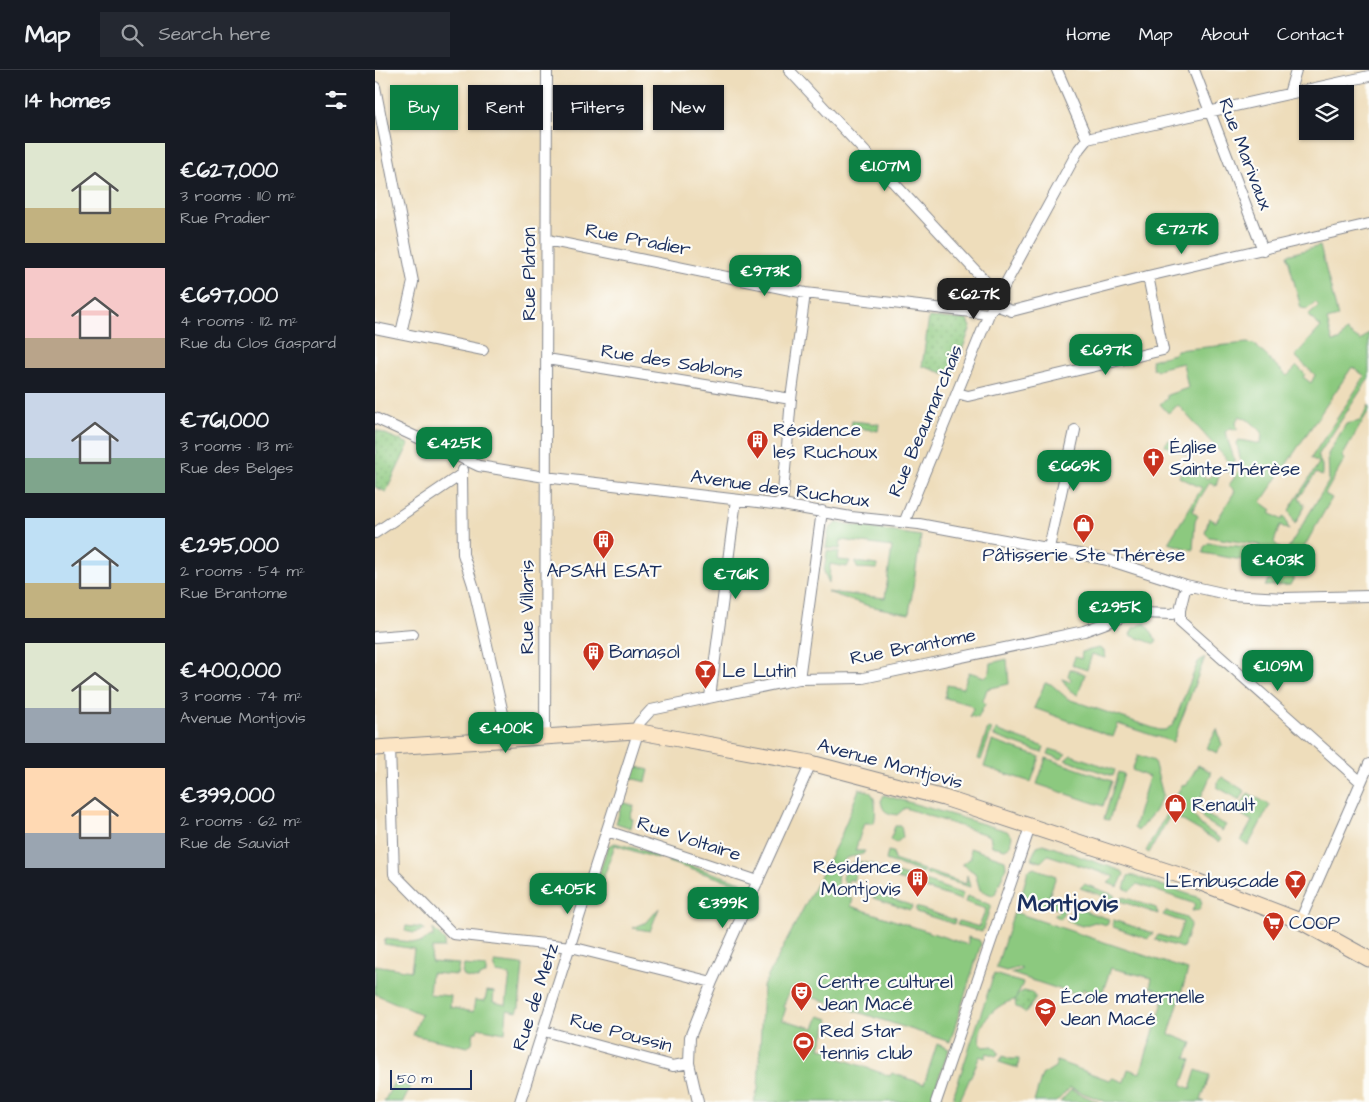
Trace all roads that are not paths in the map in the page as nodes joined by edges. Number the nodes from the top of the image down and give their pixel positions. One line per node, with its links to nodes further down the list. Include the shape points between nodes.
1 (547, 70): 12 (street, Rue Platon)
2 (789, 70): 16 (street)
3 (1057, 70): 10 (street)
4 (1194, 70): 9 (street, Rue Marivaux)
5 (1296, 70): 8 (street)
6 (1369, 76): 8 (street)
7 (375, 87): 18 (street, via 413,282)
8 (1289, 94): 9 (street)
9 (1209, 111): 10 (street); 13 (street, Rue Marivaux)
10 (1087, 139): 16 (street, Rue Beaumarchais)
11 (1369, 224): 13 (street, Rue Pradier)
12 (547, 240): 15 (street, Rue Pradier); 20 (street, Rue Platon)
13 (1263, 250): 14 (street, Rue Pradier)
14 (1148, 276): 16 (street, Rue Pradier, via 1012,311); 21 (street, via 1163,350 968,396)
15 (805, 293): 16 (street, Rue Pradier); 22 (street)
16 (994, 305): 21 (street, Rue Beaumarchais)
17 (375, 328): 18 (street)
18 (401, 333): 19 (street)
19 (483, 350)
20 (547, 359): 22 (street, Rue des Sablons); 27 (street, Rue Platon)
21 (957, 393): 31 (street, Rue Beaumarchais)
22 (791, 399): 29 (street)
23 (375, 418): 25 (street, Avenue des Ruchoux)
24 (1075, 430): 33 (street)
25 (471, 463): 26 (street); 27 (street, Avenue des Ruchoux)
26 (462, 474): 32 (street); 43 (street, via 463,554)
27 (545, 477): 28 (street, Avenue des Ruchoux); 42 (street, Rue Villaris)
28 (736, 500): 29 (street, Avenue des Ruchoux); 40 (street)
29 (783, 505): 30 (street, Avenue des Ruchoux)
30 (822, 512): 31 (street, Avenue des Ruchoux); 39 (street)
31 (904, 523): 33 (street, Avenue des Ruchoux)
32 (375, 533)
33 (1049, 548): 34 (street, Avenue des Ruchoux, via 1108,560)
34 (1186, 585): 35 (street, Avenue des Ruchoux, via 1255,598); 36 (street)
35 (1369, 596)
36 (1180, 610): 39 (street, Rue Brantome, via 1172,614 1125,616 1084,631 863,678); 47 (street, via 1183,624)
37 (413, 634): 38 (street)
38 (375, 637)
39 (799, 679): 40 (street, Rue Brantome)
40 (710, 697): 41 (street, Rue Brantome, via 651,710)
41 (635, 731): 42 (main road, Avenue Montjovis); 45 (main road, Avenue Montjovis); 49 (street, Rue de Metz, via 636,739)
42 (545, 736): 43 (main road, Avenue Montjovis)
43 (509, 739): 44 (main road, Avenue Montjovis)
44 (383, 747): 52 (street, via 394,874 453,934)
45 (811, 763): 48 (main road, Avenue Montjovis, via 944,798); 50 (street)
46 (1369, 764): 47 (street)
47 (1361, 782): 51 (street)
48 (1030, 827): 51 (main road, Avenue Montjovis, via 1191,880); 59 (street)
49 (607, 831): 50 (street, Rue Voltaire); 52 (street, Rue de Metz)
50 (758, 881): 54 (street)
51 (1300, 921): 53 (main road, Avenue Montjovis)
52 (571, 947): 54 (street); 55 (street, Rue de Metz)
53 (1369, 959)
54 (712, 982): 56 (street, via 690,1037)
55 (544, 1031): 56 (street, Rue Poussin, via 673,1066); 57 (street, Rue de Metz)
56 (689, 1063): 58 (street)
57 (520, 1102)
58 (698, 1102)
59 (936, 1102)

